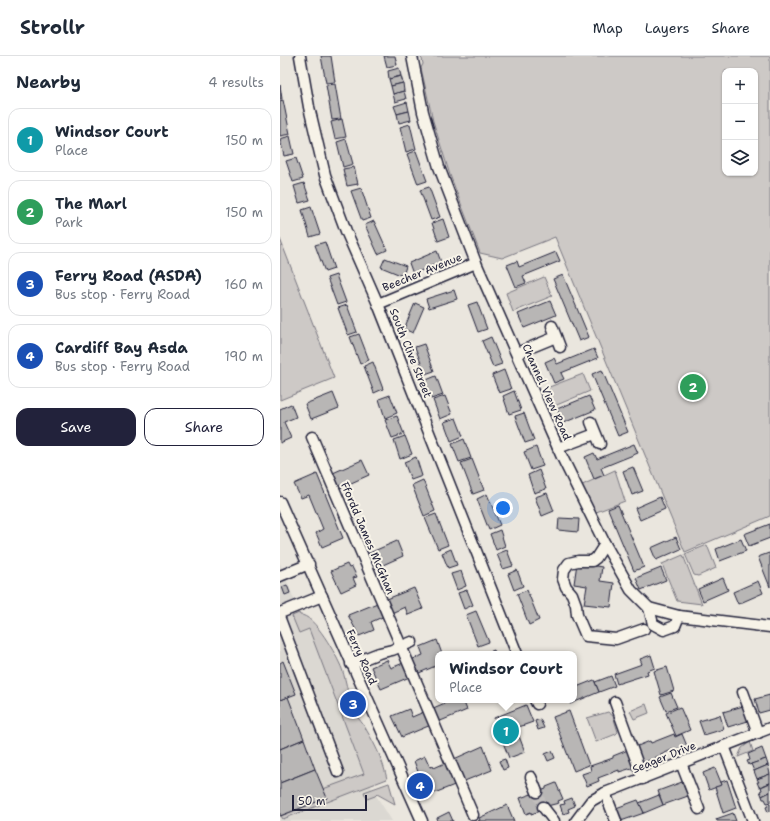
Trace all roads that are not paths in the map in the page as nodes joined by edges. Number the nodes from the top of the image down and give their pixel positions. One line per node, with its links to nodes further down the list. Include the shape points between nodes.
1 (300, 56): 4 (street, South Clive Street, via 309,107 326,175 346,231)
2 (412, 56): 3 (street, Channel View Road, via 433,147 446,188)
3 (476, 263): 4 (street, Beecher Avenue); 8 (street, Channel View Road)
4 (378, 304): 27 (street, South Clive Street)
5 (552, 326): 6 (street)
6 (556, 337): 7 (street); 8 (street)
7 (560, 347)
8 (517, 353): 13 (street, Channel View Road)
9 (591, 422): 10 (street)
10 (595, 434): 12 (street); 13 (street)
11 (312, 437): 26 (street, Ffordd James McGhan)
12 (600, 444)
13 (558, 448): 15 (street, Channel View Road)
14 (280, 502): 16 (street, Ferry Road)
15 (605, 544): 19 (street, Channel View Road, via 631,590); 24 (street, via 592,561 569,563 564,570 563,579 572,594 586,636 616,639)
16 (309, 564): 17 (street); 18 (street, Ferry Road)
17 (280, 576)
18 (322, 596): 20 (street); 28 (street, Ferry Road)
19 (649, 608): 21 (street); 21 (street, via 653,624 664,630 675,626)
20 (280, 613)
21 (679, 616): 23 (street)
22 (280, 619): 35 (street)
23 (770, 627)
24 (644, 629)
25 (412, 642): 26 (street)
26 (401, 647): 28 (street); 42 (street, Ffordd James McGhan)
27 (516, 651)
28 (351, 664): 43 (street, Ferry Road, via 388,743)
29 (743, 692): 32 (street)
30 (615, 702): 37 (street)
31 (770, 728): 32 (street, Seager Drive)
32 (758, 733): 33 (street, Seager Drive)
33 (724, 746): 34 (street, Seager Drive); 47 (street)
34 (681, 763): 37 (street, Seager Drive); 41 (street)
35 (338, 772)
36 (531, 777): 38 (street)
37 (643, 779): 39 (street, Seager Drive)
38 (538, 792)
39 (605, 793): 45 (street, Seager Drive, via 591,800); 46 (street)
40 (543, 807): 44 (street)
41 (700, 809)
42 (473, 815)
43 (419, 819)
44 (554, 821)
45 (576, 821)
46 (616, 821)
47 (753, 821)

